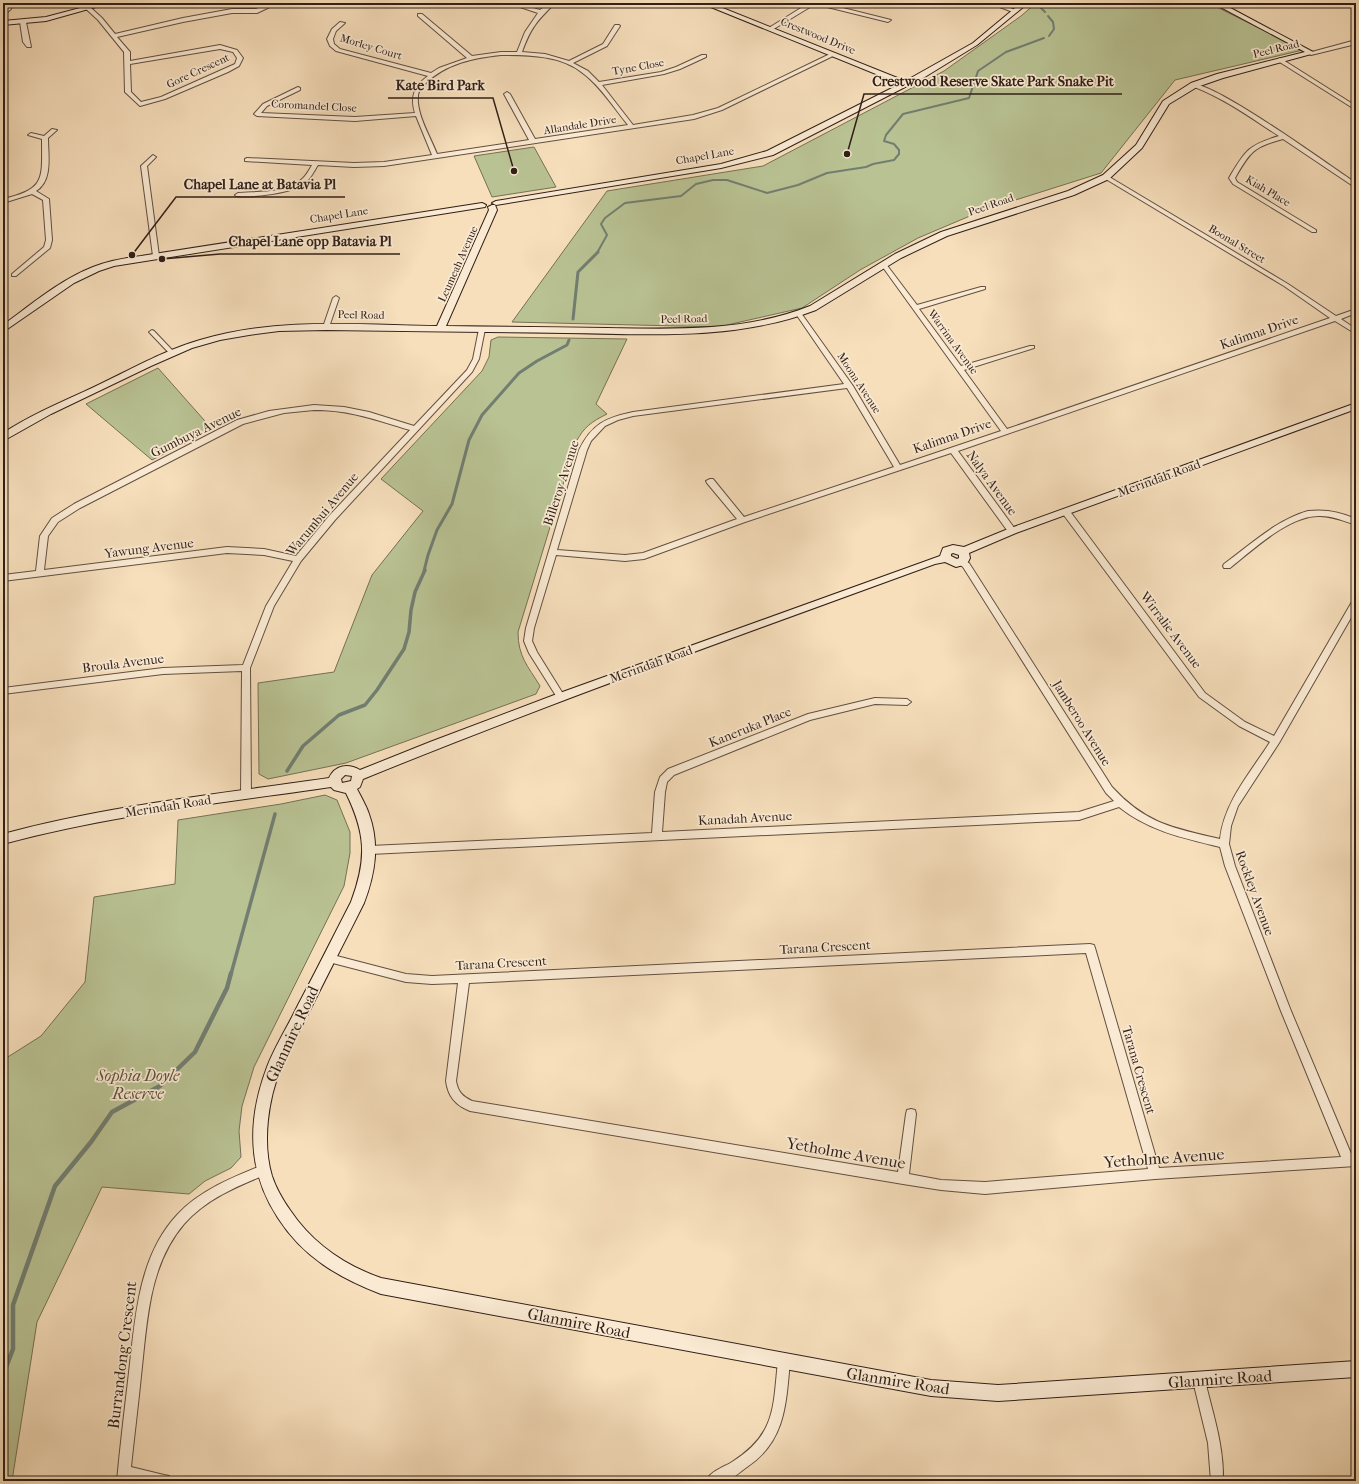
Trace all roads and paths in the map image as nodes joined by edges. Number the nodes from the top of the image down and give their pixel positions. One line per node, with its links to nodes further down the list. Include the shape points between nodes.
1 (10, 3): 16 (street)
2 (107, 3): 12 (street)
3 (275, 3): 13 (street)
4 (511, 3): 15 (street)
5 (552, 3): 15 (street)
6 (704, 3): 24 (street, Crestwood Drive)
7 (813, 3): 24 (street)
8 (816, 3): 19 (street)
9 (992, 3): 14 (street)
10 (1025, 3): 14 (street)
11 (1216, 3): 28 (street)
12 (88, 8): 20 (street, via 52,18); 25 (street)
13 (257, 11): 18 (street); 25 (street, via 232,11)
14 (1015, 11): 37 (street, Chapel Lane, via 975,44 912,81 913,86)
15 (540, 12): 29 (street, via 527,31)
16 (3, 14)
17 (420, 15): 32 (street)
18 (262, 17)
19 (888, 20)
20 (23, 22): 21 (street); 27 (street)
21 (3, 23)
22 (342, 23): 36 (street, Morley Court, via 334,30 330,39 338,50)
23 (617, 26): 35 (street, via 605,45)
24 (770, 29): 30 (street, Crestwood Drive)
25 (114, 36): 34 (street, via 128,52)
26 (1356, 42): 28 (street)
27 (25, 44)
28 (1311, 53): 33 (street, Peel Road)
29 (519, 54): 32 (street); 35 (street, via 548,57)
30 (834, 54): 37 (street, Crestwood Drive); 44 (street, Allandale Drive, via 720,109 694,117)
31 (704, 56): 38 (street, Tyne Close, via 662,73)
32 (471, 58): 36 (street)
33 (1280, 60): 39 (street, Peel Road); 42 (street)
34 (128, 63): 34 (street, Gore Crescent, via 220,48 235,50 240,58 237,65 226,71 163,98 140,104 128,92)
35 (569, 63): 38 (street, via 582,69)
36 (431, 75): 43 (street, via 418,88 414,98)
37 (902, 83): 59 (street, Chapel Lane, via 783,147 748,160)
38 (597, 84): 44 (street)
39 (1194, 85): 47 (street, via 1231,103); 54 (street, Peel Road, via 1166,103 1139,146)
40 (298, 89): 43 (street, Coromandel Close, via 265,105 257,114 355,118)
41 (507, 94): 49 (street)
42 (1356, 108)
43 (418, 114): 50 (street)
44 (632, 127): 49 (street, Allandale Drive)
45 (54, 130): 48 (street)
46 (31, 135): 48 (street)
47 (1283, 137): 55 (street); 60 (street, Kiah Place, via 1253,147 1247,152 1232,178 1235,183)
48 (45, 138): 56 (street, via 45,176 42,184)
49 (533, 142): 50 (street, Allandale Drive)
50 (435, 156): 53 (street, Allandale Drive, via 384,164)
51 (152, 157): 61 (street, via 144,166)
52 (247, 160): 53 (street, Allandale Drive)
53 (316, 163): 57 (street, via 304,181 297,186)
54 (1106, 177): 62 (street, Peel Road, via 1071,193 944,234); 69 (street, Boonal Street)
55 (1356, 186)
56 (33, 192): 58 (street); 63 (street, via 46,199 49,240 47,248)
57 (238, 195)
58 (3, 201)
59 (494, 205): 61 (street, Chapel Lane); 71 (street, Leumeah Avenue)
60 (1314, 231)
61 (156, 256): 73 (street, Chapel Lane, via 111,265 85,274 57,290)
62 (884, 265): 66 (street, Warrina Avenue); 68 (street, Peel Road)
63 (14, 275)
64 (983, 288): 66 (street)
65 (336, 298): 70 (street)
66 (915, 308): 78 (street, Warrina Avenue)
67 (1356, 311): 69 (street, Kalimna Drive)
68 (799, 314): 72 (street, Peel Road, via 759,325 713,331); 79 (street, Moona Avenue)
69 (1336, 318): 75 (street, Boonal Street); 82 (street, Kalimna Drive)
70 (326, 327): 71 (street, Peel Road); 77 (street, Peel Road, via 290,327 244,332 202,342)
71 (441, 328): 72 (street, Peel Road)
72 (482, 328): 81 (street, Warumbui Avenue, via 474,365)
73 (3, 329)
74 (152, 332): 77 (street)
75 (1356, 332)
76 (1032, 347): 78 (street)
77 (172, 353): 83 (street, Peel Road, via 38,416)
78 (960, 369): 82 (street, Warrina Avenue)
79 (849, 386): 85 (street, Moona Avenue); 91 (street, Billeroy Avenue, via 633,414 607,421 597,427 583,450)
80 (1356, 406): 87 (street, Merindah Road)
81 (415, 429): 93 (street, Warumbui Avenue, via 332,518); 95 (street, Gumbuya Avenue, via 358,412 328,408 298,408 269,412 240,422 77,506 55,520 44,536)
82 (1005, 431): 84 (street, Kalimna Drive)
83 (3, 438)
84 (953, 450): 85 (street, Kalimna Drive); 90 (street, Nalya Avenue)
85 (898, 467): 88 (street, Kalimna Drive)
86 (710, 481): 88 (street)
87 (1066, 512): 90 (street, Merindah Road); 102 (street, Wirralie Avenue, via 1202,695 1242,724)
88 (742, 520): 91 (street, Kalimna Drive, via 644,556 626,558)
89 (1356, 522): 94 (street, via 1335,514 1319,512 1297,517)
90 (1012, 531): 92 (street, Merindah Road)
91 (553, 552): 100 (street, Billeroy Avenue, via 528,641)
92 (962, 557): 100 (street, Merindah Road, via 952,562 946,558 918,567); 106 (street, Jamberoo Avenue)
93 (298, 559): 95 (street, Yawung Avenue, via 264,552 227,550); 98 (street, Warumbui Avenue, via 270,606)
94 (1227, 566)
95 (40, 574): 96 (street, Yawung Avenue)
96 (3, 578)
97 (1356, 602): 102 (street, Rockley Avenue)
98 (246, 668): 99 (street, Broula Avenue, via 163,671); 105 (street, Warumbui Avenue)
99 (3, 691)
100 (561, 697): 104 (street, Merindah Road, via 434,745)
101 (906, 702): 107 (street, Kaneruka Place, via 875,702 808,718 671,772 663,780 660,792)
102 (1276, 742): 109 (street, Rockley Avenue, via 1234,805 1226,826)
103 (334, 782): 104 (street, via 338,787); 104 (street, via 342,771 350,770 356,773); 105 (street, Merindah Road)
104 (354, 782): 110 (street, Glanmire Road)
105 (246, 795): 108 (street, Merindah Road, via 72,821)
106 (1119, 803): 107 (street, Kanadah Avenue, via 1079,816); 109 (street, Jamberoo Avenue, via 1159,828)
107 (657, 835): 110 (street, Kanadah Avenue)
108 (3, 839)
109 (1224, 844): 114 (street, Rockley Avenue, via 1230,866 1286,1011)
110 (370, 850): 111 (street, Glanmire Road, via 362,889)
111 (329, 958): 112 (street, Tarana Crescent, via 406,978); 115 (street, Glanmire Road, via 270,1079 261,1134)
112 (464, 978): 116 (street, Tarana Crescent, via 1090,948); 117 (street, Yetholme Avenue, via 451,1081 457,1100 470,1106)
113 (911, 1114): 117 (street)
114 (1353, 1162): 116 (street, Yetholme Avenue)
115 (263, 1170): 118 (street, Glanmire Road, via 275,1199 303,1240 335,1266 365,1281); 121 (street, Burrandong Crescent, via 207,1197 181,1219 158,1250 146,1285)
116 (1155, 1174): 117 (street, Yetholme Avenue, via 985,1188)
117 (903, 1179)
118 (784, 1361): 120 (street, Glanmire Road, via 931,1388 998,1393); 123 (street, via 771,1433 753,1455)
119 (1356, 1369): 120 (street, Glanmire Road)
120 (1199, 1381): 124 (street, via 1216,1454)
121 (123, 1477): 122 (street)
122 (164, 1481)
123 (712, 1481)
124 (1217, 1481)

